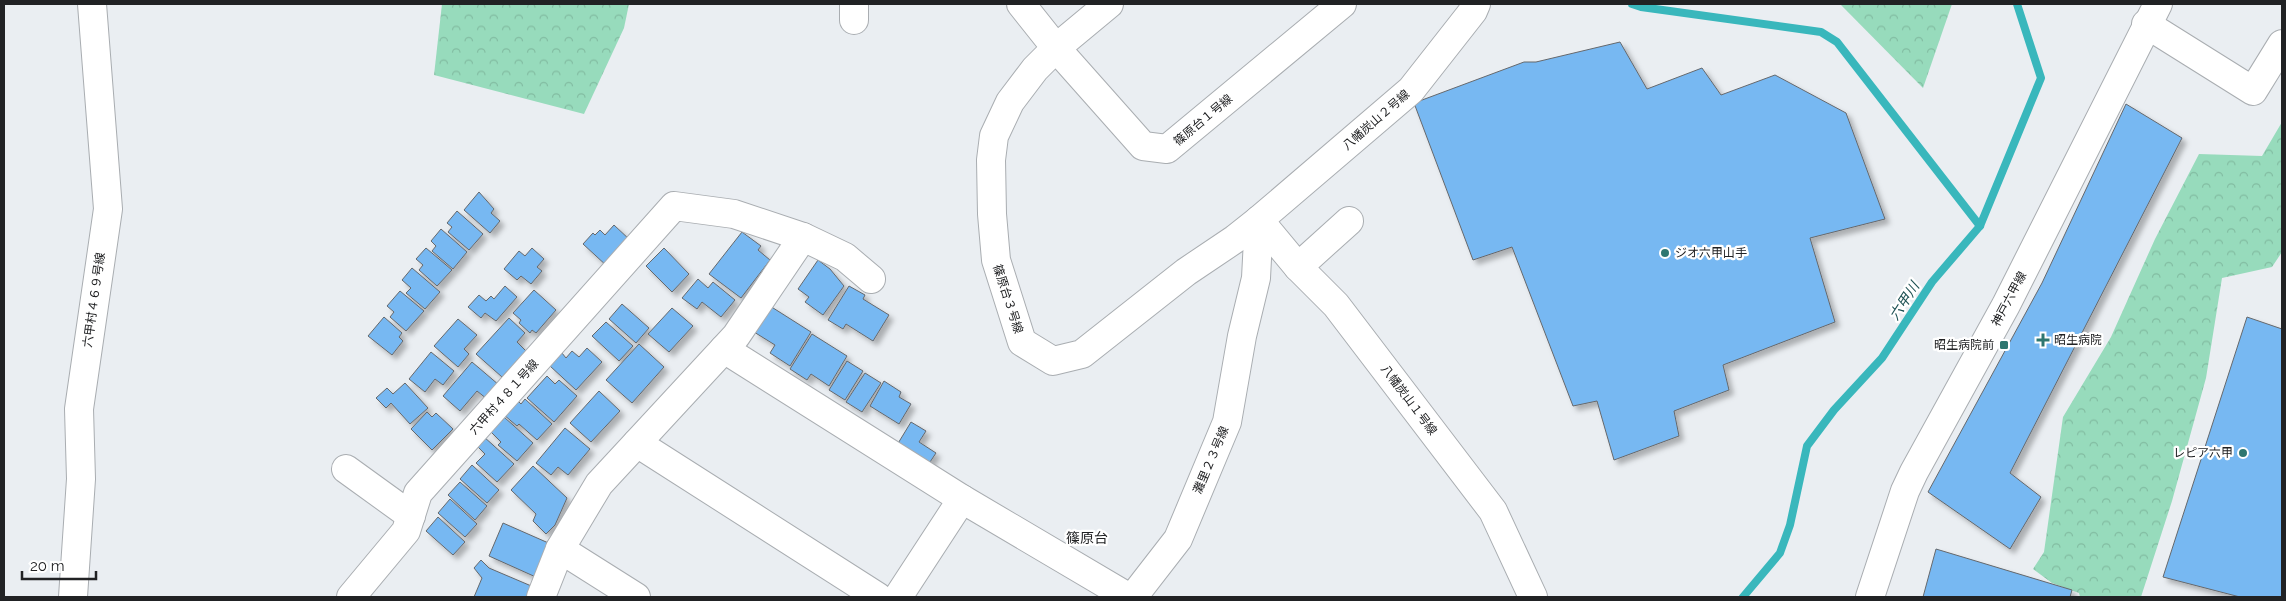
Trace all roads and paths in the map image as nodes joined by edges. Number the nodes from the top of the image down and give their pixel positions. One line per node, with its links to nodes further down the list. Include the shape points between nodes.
1 (92, 4): 20 (street, 六甲村４６９号線, via 108,209 78,409 81,479)
2 (1020, 4): 8 (street, 篠原台１号線)
3 (1109, 4): 8 (street)
4 (1342, 4): 8 (street, 篠原台１号線, via 1167,149 1143,146)
5 (1476, 4): 9 (street, 八幡炭山２号線, via 1411,90)
6 (2152, 14): 7 (street, via 2253,91); 29 (street, 神戸六甲線, via 2006,304 1911,478)
7 (2282, 44)
8 (1056, 48): 9 (street, 篠原台３号線, via 1010,102 994,136 991,160 996,260 1022,342 1053,361 1082,354 1186,272)
9 (1259, 220): 12 (street, 八幡炭山１号線); 27 (street, 灘里２３号線, via 1256,278 1242,336 1228,422 1178,539)
10 (1349, 221): 12 (street)
11 (803, 237): 13 (street, via 844,257); 14 (street); 18 (street, 六甲村４８１号線, via 734,214 674,206 418,493)
12 (1298, 267): 28 (street, 八幡炭山１号線, via 1336,305 1493,511)
13 (871, 279)
14 (724, 349): 15 (street); 17 (street)
15 (637, 444): 19 (street, via 599,484); 24 (street)
16 (346, 469): 18 (street)
17 (962, 499): 25 (street); 26 (street)
18 (411, 516): 21 (street, 六甲村４８１号線, via 406,531)
19 (560, 550): 22 (street); 23 (street)
20 (73, 597)
21 (351, 597)
22 (541, 597)
23 (636, 597)
24 (878, 597)
25 (898, 597)
26 (1128, 597)
27 (1133, 597)
28 (1533, 597)
29 (1870, 597)

